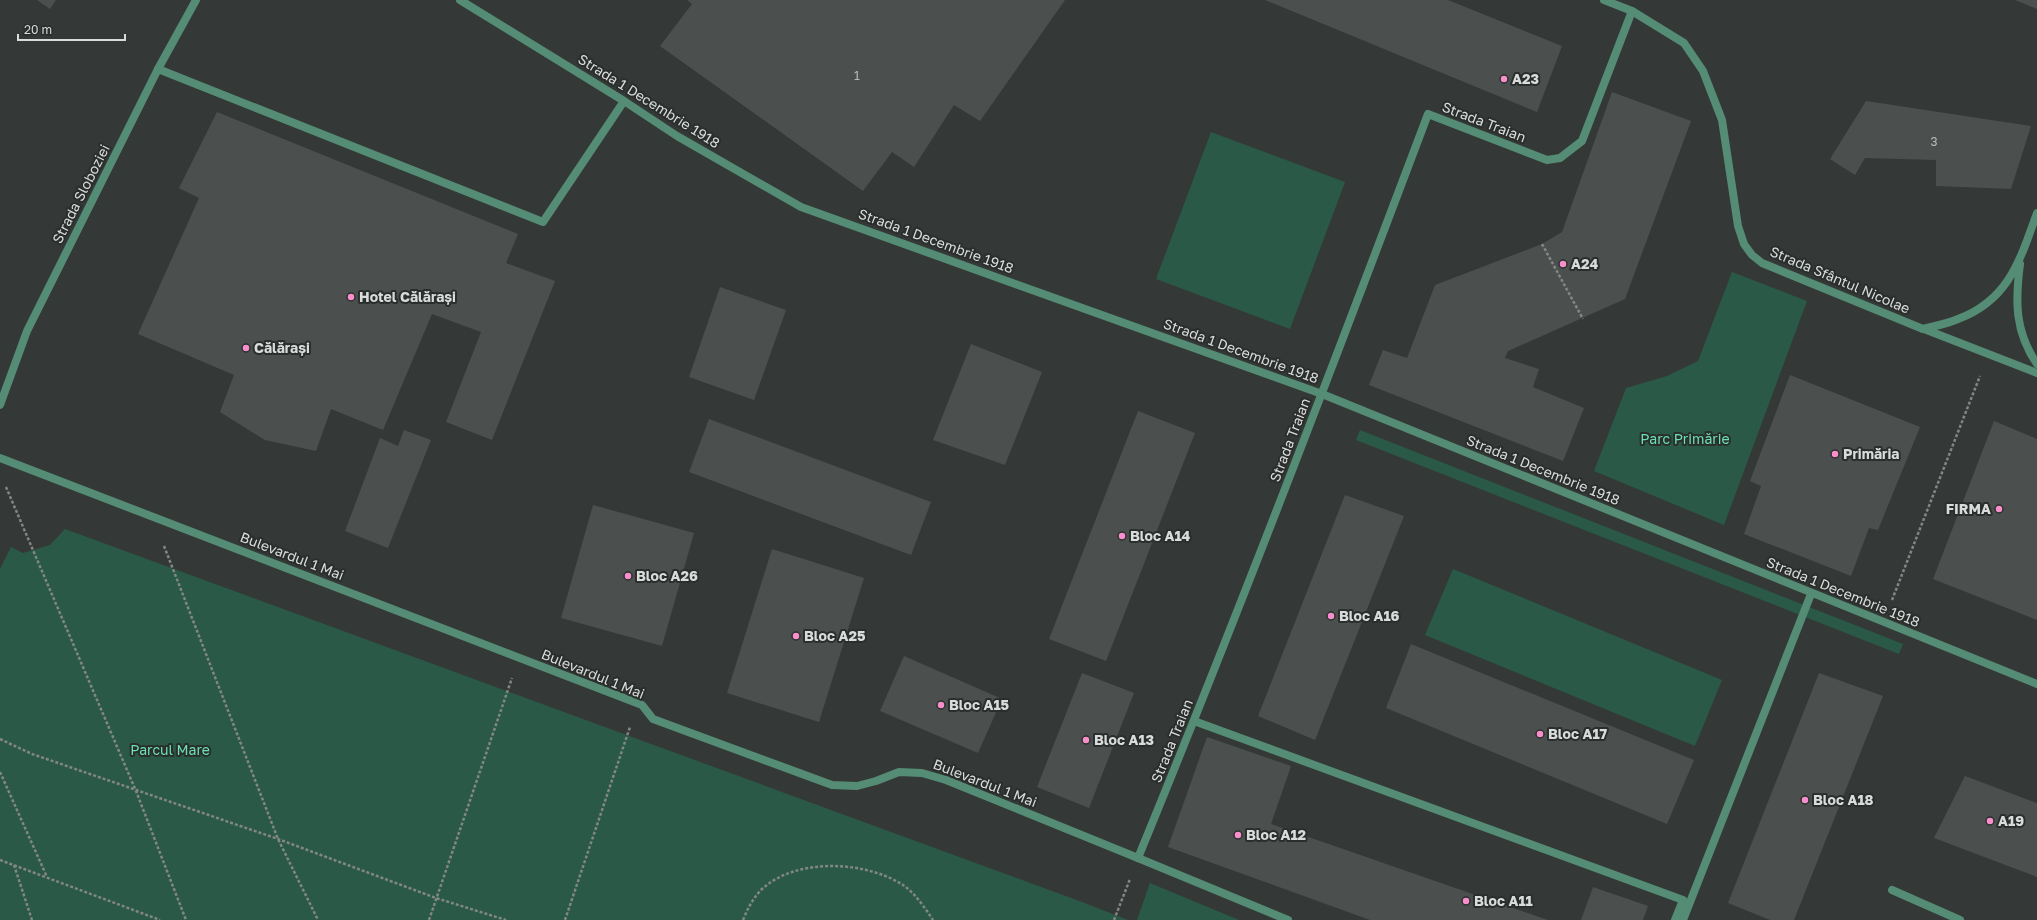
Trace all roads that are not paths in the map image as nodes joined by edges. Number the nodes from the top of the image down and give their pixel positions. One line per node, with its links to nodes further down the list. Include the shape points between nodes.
1 (196, 0): 5 (street, Strada Sloboziei)
2 (460, 0): 6 (street, Strada 1 Decembrie 1918)
3 (1604, 0): 4 (street, Strada Sfântul Nicolae)
4 (1632, 11): 9 (street, Strada Sfântul Nicolae, via 1684,43 1703,71 1722,120 1738,226 1744,244 1752,255 1762,263); 12 (street, Strada Traian, via 1582,141 1560,158 1547,160 1428,114)
5 (158, 69): 6 (street, via 543,222); 13 (street, Strada Sloboziei, via 27,331)
6 (624, 101): 12 (street, Strada 1 Decembrie 1918, via 677,136 801,206)
7 (2037, 213): 8 (street)
8 (2020, 262): 9 (street, Strada Sfântul Nicolae, via 1997,296 1985,307 1958,320); 10 (street, via 2017,316 2030,354)
9 (1923, 329): 11 (street, Strada Sfântul Nicolae)
10 (2037, 364)
11 (2037, 373)
12 (1322, 394): 15 (street, Strada 1 Decembrie 1918); 17 (street, Strada Traian)
13 (0, 405)
14 (0, 458): 18 (street, Bulevardul 1 Mai, via 642,705 653,719 832,785 857,786 899,772 922,773 946,780)
15 (1811, 594): 16 (street, Strada 1 Decembrie 1918); 22 (street)
16 (2037, 684)
17 (1194, 721): 18 (street, Strada Traian); 21 (street, via 1683,900)
18 (1138, 858): 20 (street, Bulevardul 1 Mai)
19 (1892, 890): 23 (street)
20 (1288, 920)
21 (1675, 920)
22 (1683, 920)
23 (1960, 920)

